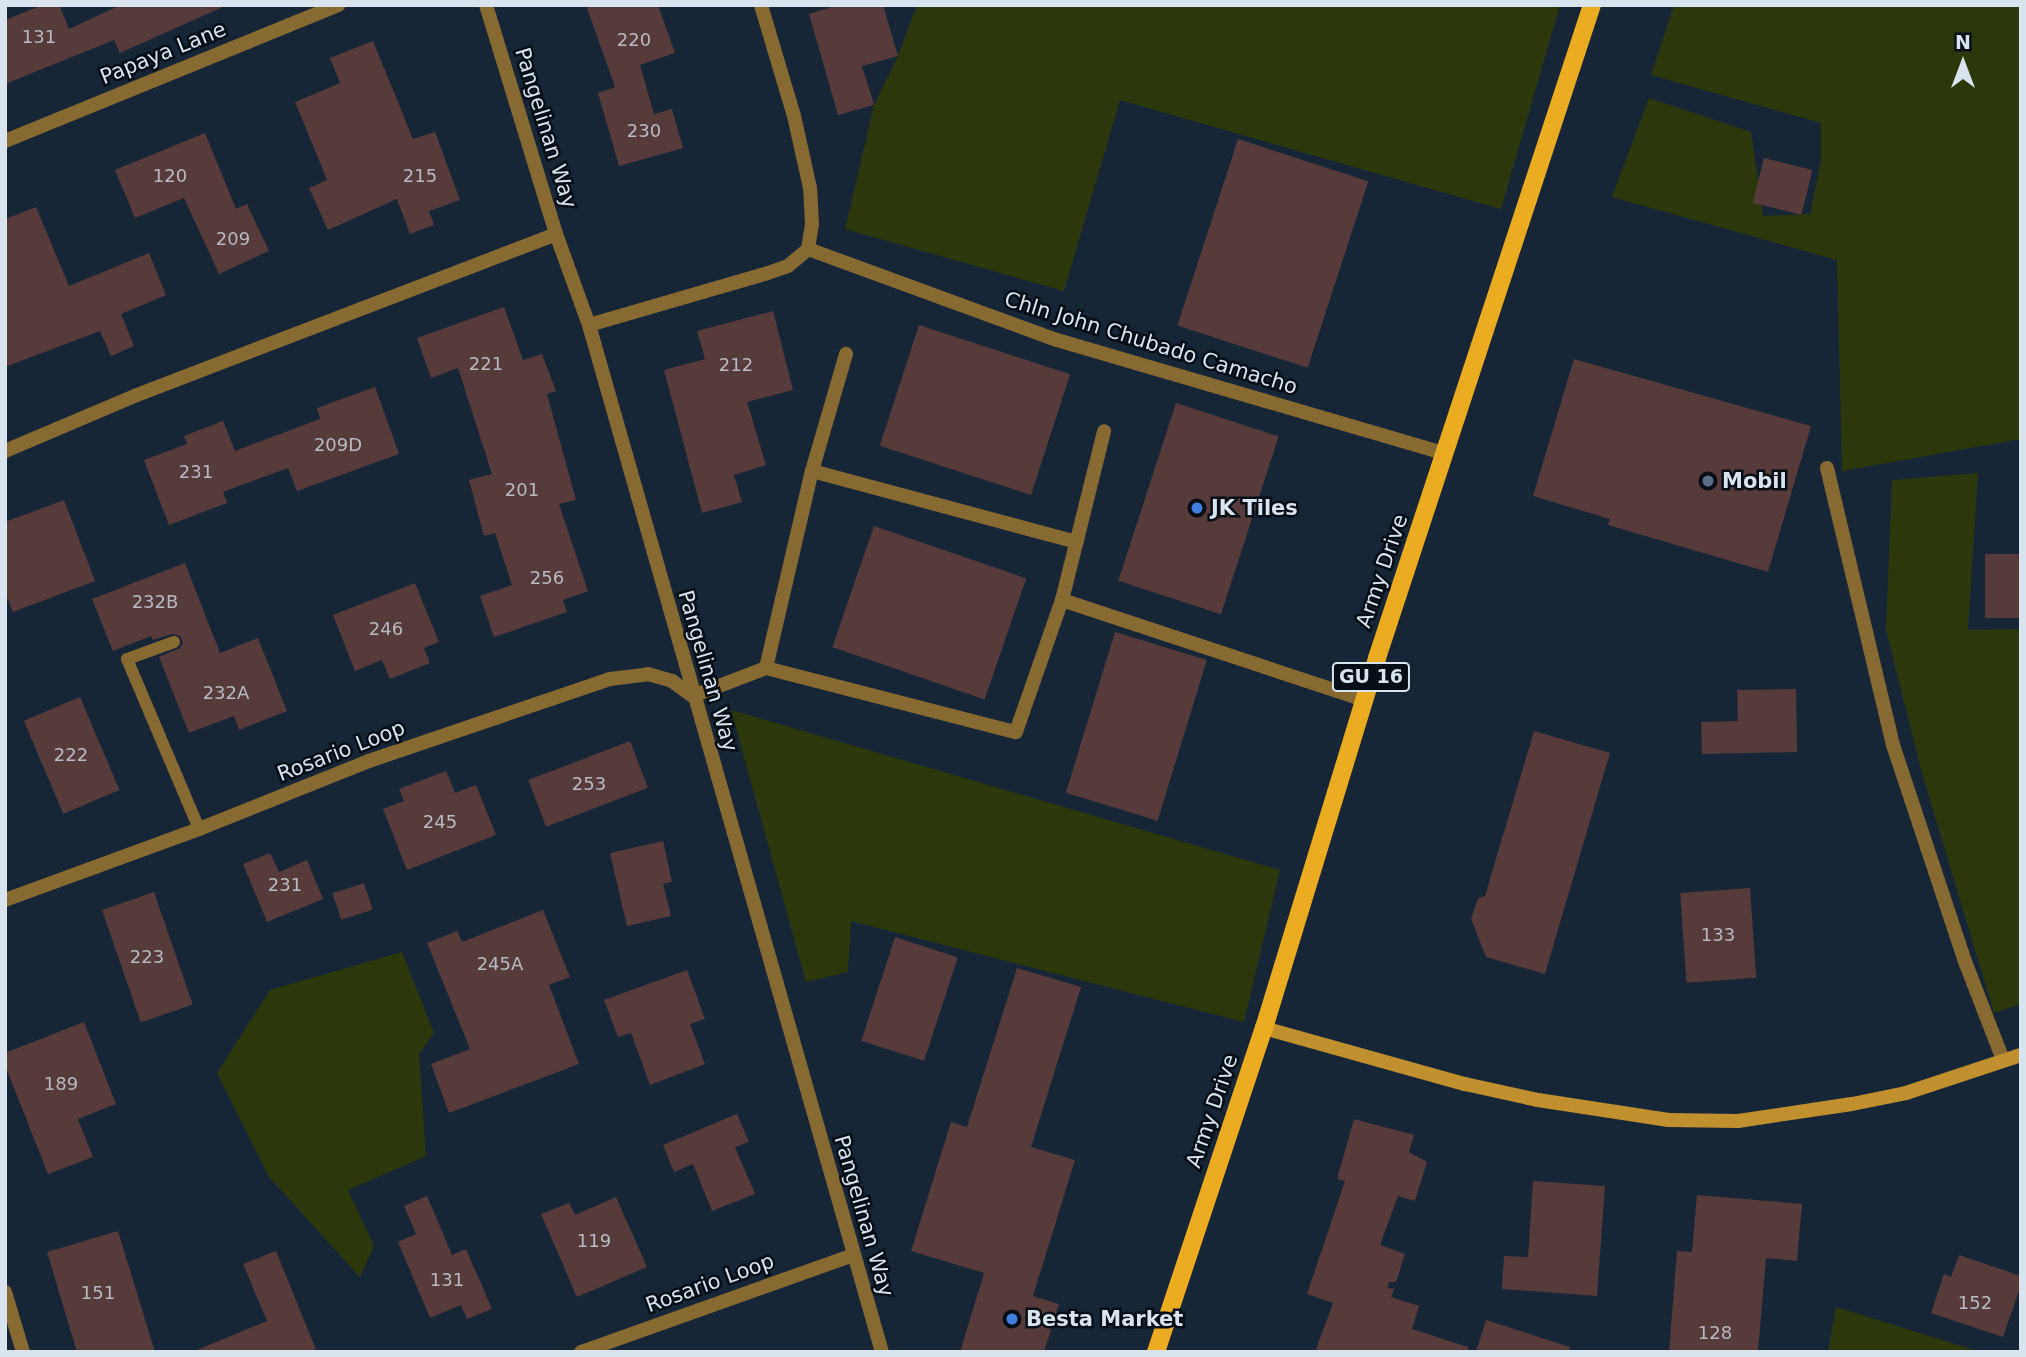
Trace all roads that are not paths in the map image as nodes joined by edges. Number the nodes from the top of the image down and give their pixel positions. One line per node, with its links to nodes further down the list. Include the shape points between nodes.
1 (338, 5): 5 (street, Papaya Lane)
2 (486, 5): 6 (street, Pangelinan Way)
3 (761, 5): 7 (street, via 810,188)
4 (1592, 5): 12 (main road, Army Drive / GU 16)
5 (5, 141)
6 (556, 234): 8 (street, Pangelinan Way); 11 (street, via 137,395)
7 (808, 249): 8 (street, via 788,266 765,274); 12 (street, Chln John Chubado Camacho, via 1057,340)
8 (589, 325): 19 (street, Pangelinan Way)
9 (846, 354): 14 (street)
10 (1104, 431): 15 (street)
11 (5, 451)
12 (1446, 454): 20 (main road, Army Drive / GU 16)
13 (1827, 468): 25 (street, via 1893,745)
14 (812, 471): 15 (street); 18 (street)
15 (1077, 542): 16 (street)
16 (1062, 600): 18 (street, via 1016,732); 20 (street)
17 (174, 642): 21 (lane, via 127,659)
18 (766, 668): 19 (street)
19 (693, 696): 21 (street, Rosario Loop, via 672,681 648,674 610,679 369,761); 26 (street, Pangelinan Way)
20 (1364, 700): 23 (main road, Army Drive / GU 16)
21 (200, 829): 22 (street, Rosario Loop)
22 (5, 900)
23 (1264, 1028): 25 (main road, via 1475,1086 1668,1120 1738,1121 1852,1104 1906,1093); 31 (main road, Army Drive / GU 16)
24 (2021, 1055): 25 (main road)
25 (2003, 1060)
26 (853, 1255): 29 (street, Rosario Loop); 30 (street, Pangelinan Way)
27 (5, 1292): 28 (street)
28 (23, 1352)
29 (581, 1352)
30 (881, 1352)
31 (1156, 1352)

